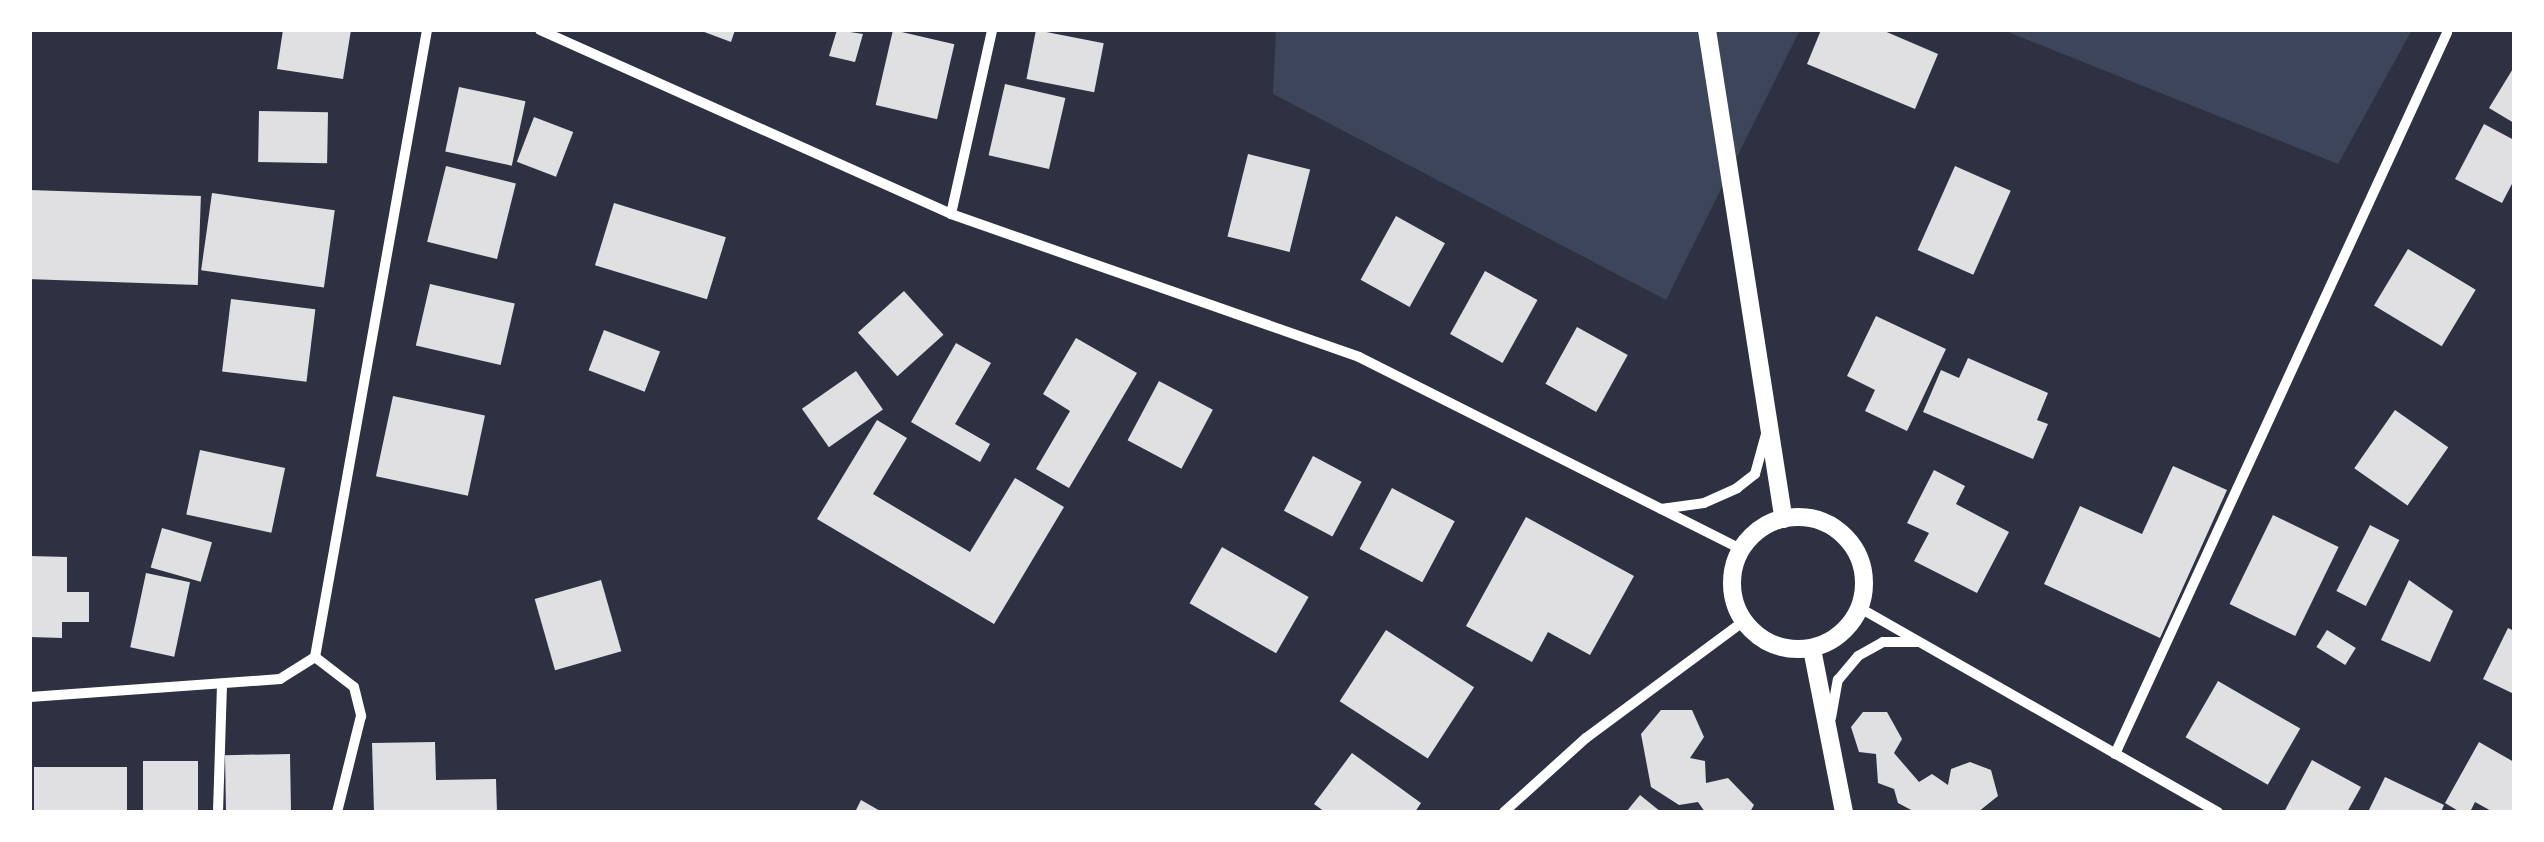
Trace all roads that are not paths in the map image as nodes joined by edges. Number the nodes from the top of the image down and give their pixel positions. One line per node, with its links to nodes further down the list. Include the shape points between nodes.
1 (427, 30): 15 (street)
2 (540, 30): 6 (street)
3 (992, 30): 6 (street)
4 (1707, 30): 7 (street)
5 (2447, 33): 19 (street)
6 (951, 214): 8 (street, via 1359,357)
7 (1769, 424): 8 (street, via 1755,474 1704,503); 9 (street)
8 (1660, 509): 10 (street)
9 (1784, 519): 10 (street, via 1755,533); 11 (street, via 1817,519 1853,545 1865,586)
10 (1740, 550): 12 (street, via 1732,592)
11 (1860, 608): 13 (street); 14 (street, via 1850,627)
12 (1744, 621): 14 (street, via 1768,644); 22 (street, via 1586,738)
13 (1919, 642): 18 (street, via 1883,642 1858,656 1838,680); 19 (street)
14 (1812, 649): 18 (street)
15 (314, 657): 16 (street, via 280,679); 21 (street, via 354,687 360,716)
16 (222, 685): 17 (street); 20 (street)
17 (30, 697)
18 (1828, 734): 23 (street)
19 (2115, 754): 24 (street)
20 (218, 812)
21 (336, 812)
22 (1504, 812)
23 (1844, 812)
24 (2218, 812)

